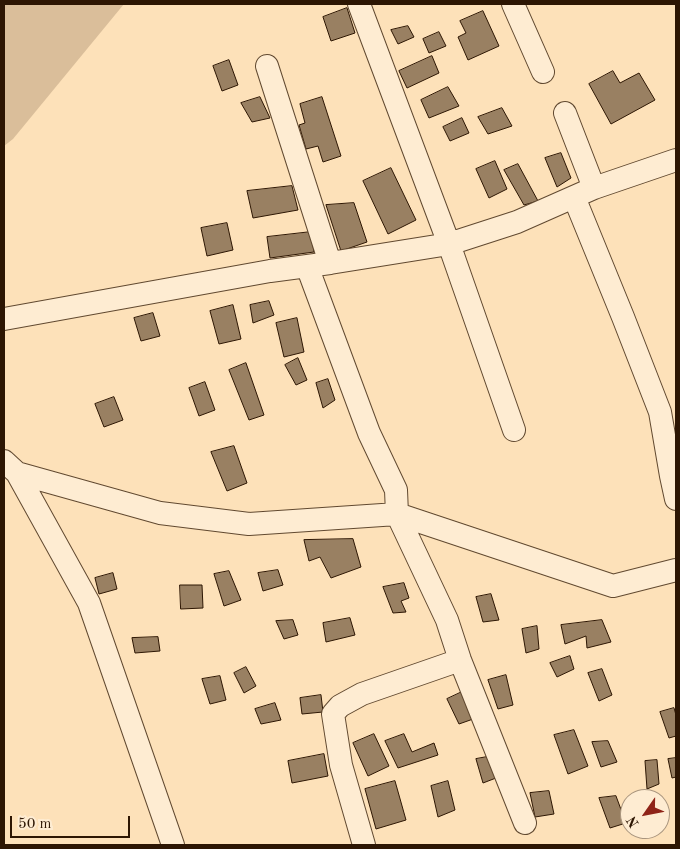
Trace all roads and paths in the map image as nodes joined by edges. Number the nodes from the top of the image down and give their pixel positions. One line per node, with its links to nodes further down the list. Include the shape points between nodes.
1 (359, 4): 9 (street)
2 (513, 4): 4 (street)
3 (267, 66): 10 (street)
4 (543, 72)
5 (565, 114): 7 (street)
6 (676, 160): 7 (street)
7 (594, 188): 8 (street)
8 (574, 197): 9 (street, via 517,222); 15 (street, via 660,412)
9 (449, 244): 10 (street); 13 (street)
10 (330, 263): 11 (street)
11 (306, 266): 12 (street); 17 (street, via 369,433 396,490)
12 (4, 319)
13 (514, 430)
14 (10, 467): 17 (street, via 160,513 249,524); 21 (street, via 89,603)
15 (674, 476): 16 (street)
16 (676, 499)
17 (397, 514): 18 (street, via 613,586); 19 (street, via 447,620)
18 (676, 570)
19 (460, 660): 20 (street); 22 (street, via 362,694 332,714 341,765)
20 (525, 823)
21 (173, 845)
22 (364, 845)

